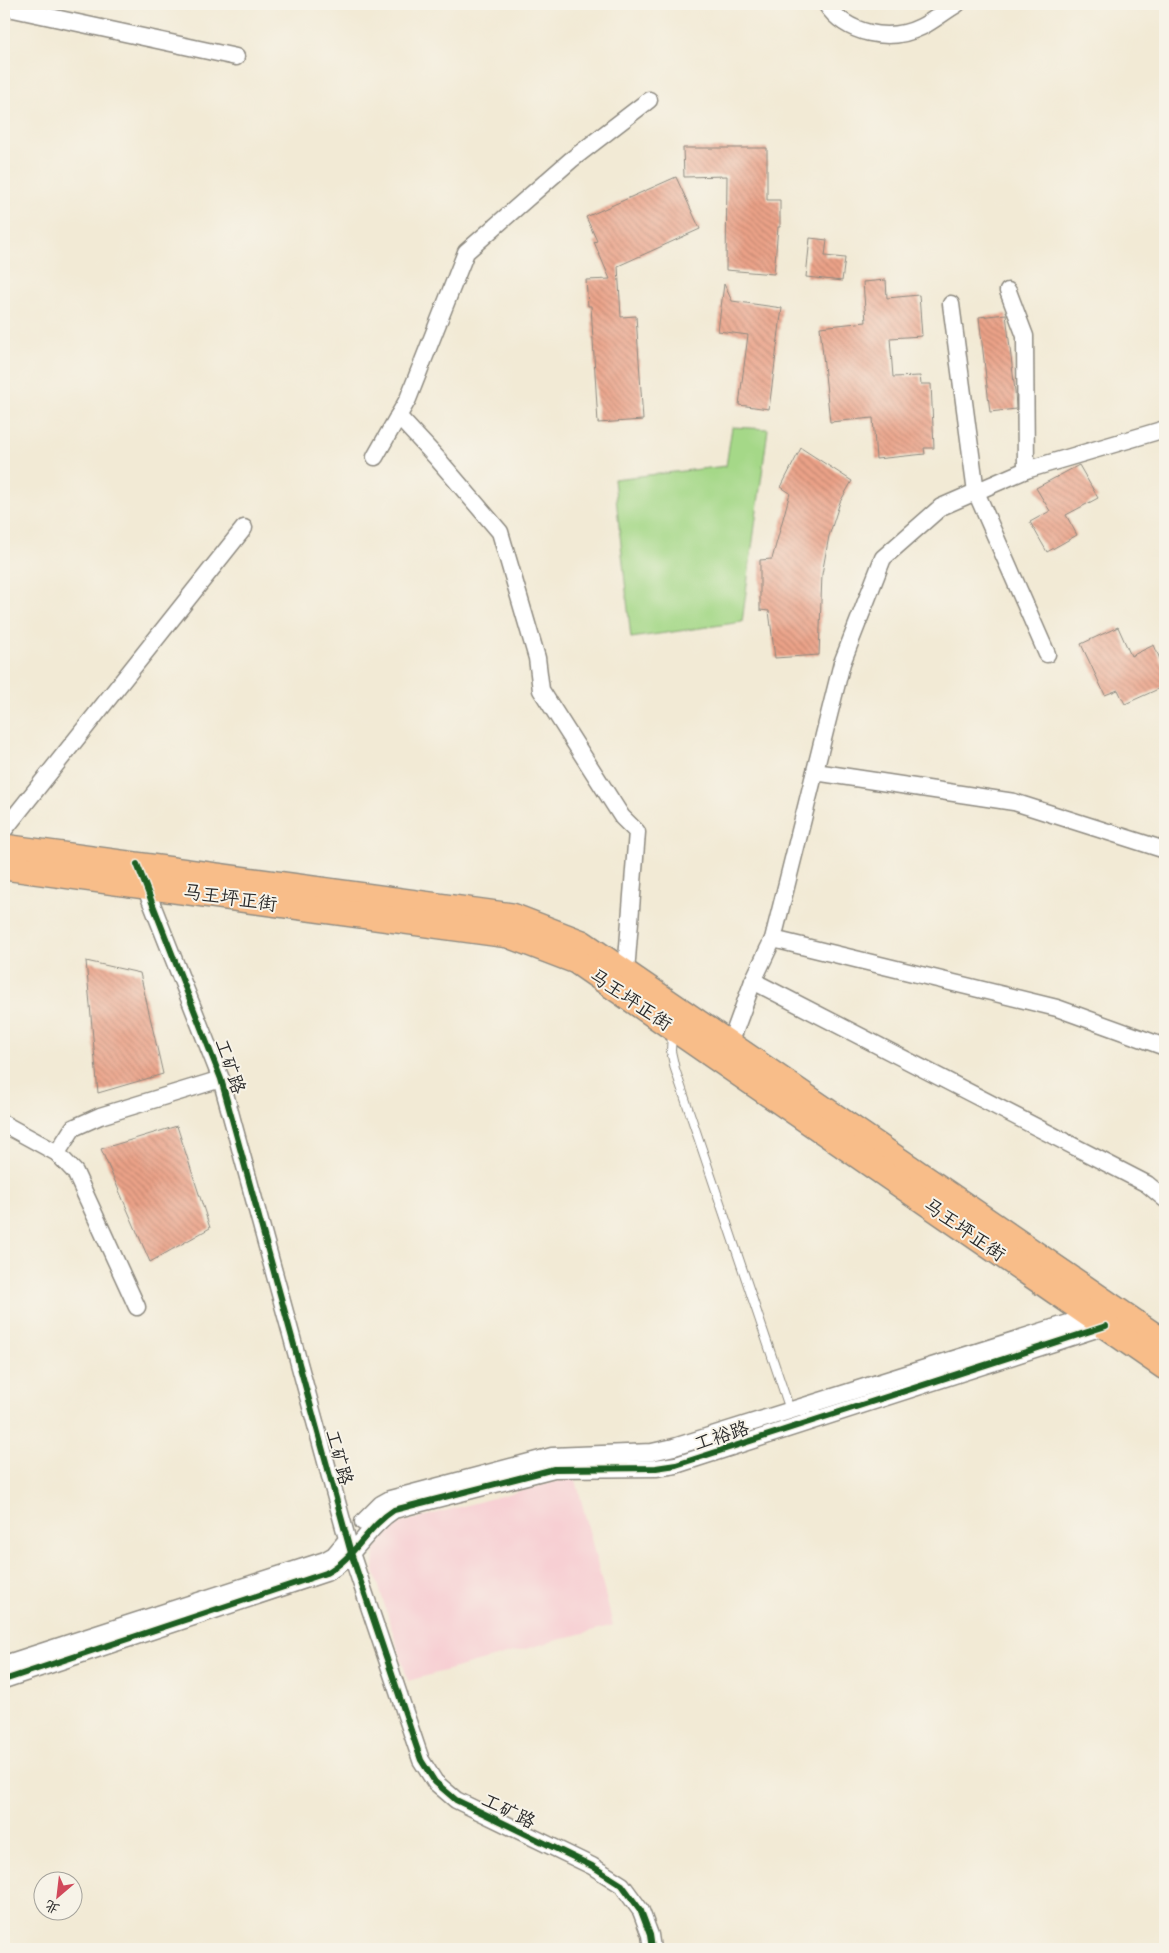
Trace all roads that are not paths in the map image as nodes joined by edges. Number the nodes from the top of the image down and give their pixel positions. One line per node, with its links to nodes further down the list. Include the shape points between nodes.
1 (826, 4): 2 (street, via 841,20 859,30 880,35 902,34 921,27)
2 (957, 4)
3 (4, 7): 4 (street)
4 (236, 57)
5 (649, 100): 8 (street, via 571,160 466,252 408,399)
6 (1008, 291): 11 (street, via 1025,336)
7 (951, 304): 12 (street)
8 (398, 416): 10 (street); 22 (street, via 500,532 537,658 541,690 622,817 637,832)
9 (1165, 429): 11 (street)
10 (375, 457)
11 (1026, 470): 12 (street)
12 (976, 492): 14 (street); 15 (street, via 941,507 882,558 842,664)
13 (244, 528): 16 (street)
14 (1047, 654)
15 (815, 772): 18 (street, via 1014,802); 21 (street)
16 (4, 830)
17 (4, 847): 20 (main road, 马王坪正街)
18 (1165, 850)
19 (4, 867): 20 (main road, 马王坪正街)
20 (141, 875): 22 (main road, 马王坪正街, via 512,916 582,943); 24 (main road, 马王坪正街, via 508,935 576,962); 27 (street, 工矿路)
21 (773, 939): 23 (street); 26 (street, via 1058,1008)
22 (626, 972): 25 (main road, 马王坪正街)
23 (753, 981): 25 (street); 30 (street, via 1147,1184)
24 (672, 1026): 32 (main road, 马王坪正街); 35 (lane, via 671,1051 675,1069)
25 (730, 1044): 33 (main road, 马王坪正街)
26 (1165, 1047)
27 (221, 1079): 29 (street, via 100,1116 73,1128); 36 (street, 工矿路)
28 (4, 1124): 29 (street)
29 (57, 1153): 31 (street, via 75,1172)
30 (1165, 1199)
31 (137, 1307)
32 (1099, 1321): 34 (main road, 马王坪正街); 35 (street, 工裕路); 36 (street, 工裕路, via 676,1465 554,1469 394,1510)
33 (1165, 1343)
34 (1165, 1367)
35 (790, 1410): 36 (street, 工裕路, via 652,1452 552,1456 390,1499 374,1510)
36 (349, 1546): 37 (street, via 325,1560); 38 (street, via 342,1562 326,1573); 39 (street, 工矿路, via 421,1760 435,1782 456,1800 592,1866 622,1885 641,1911)
37 (4, 1664)
38 (4, 1680)
39 (652, 1949)

